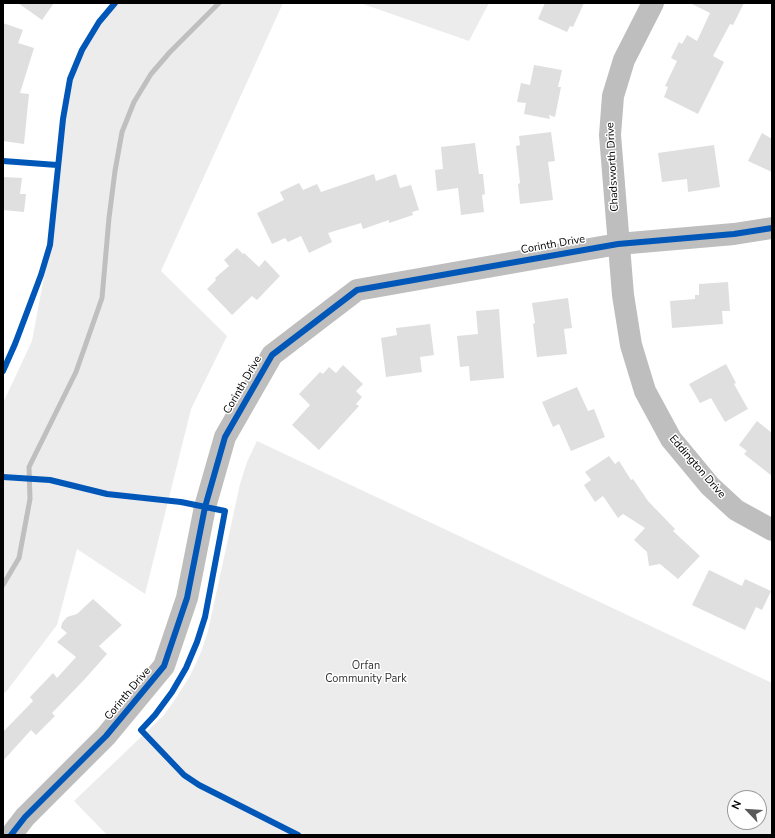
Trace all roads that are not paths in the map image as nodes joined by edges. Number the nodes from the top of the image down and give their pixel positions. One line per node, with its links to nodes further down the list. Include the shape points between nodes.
1 (653, 3): 3 (street, Chadsworth Drive, via 624,60 613,96 610,135)
2 (772, 228): 3 (street, Corinth Drive, via 734,234)
3 (618, 244): 4 (street, Eddington Drive, via 631,345 645,391 672,439 710,486 736,510); 5 (street, Corinth Drive, via 357,290 272,355 225,437 205,507 187,598 164,666 106,736 25,817)
4 (772, 530)
5 (11, 835)

